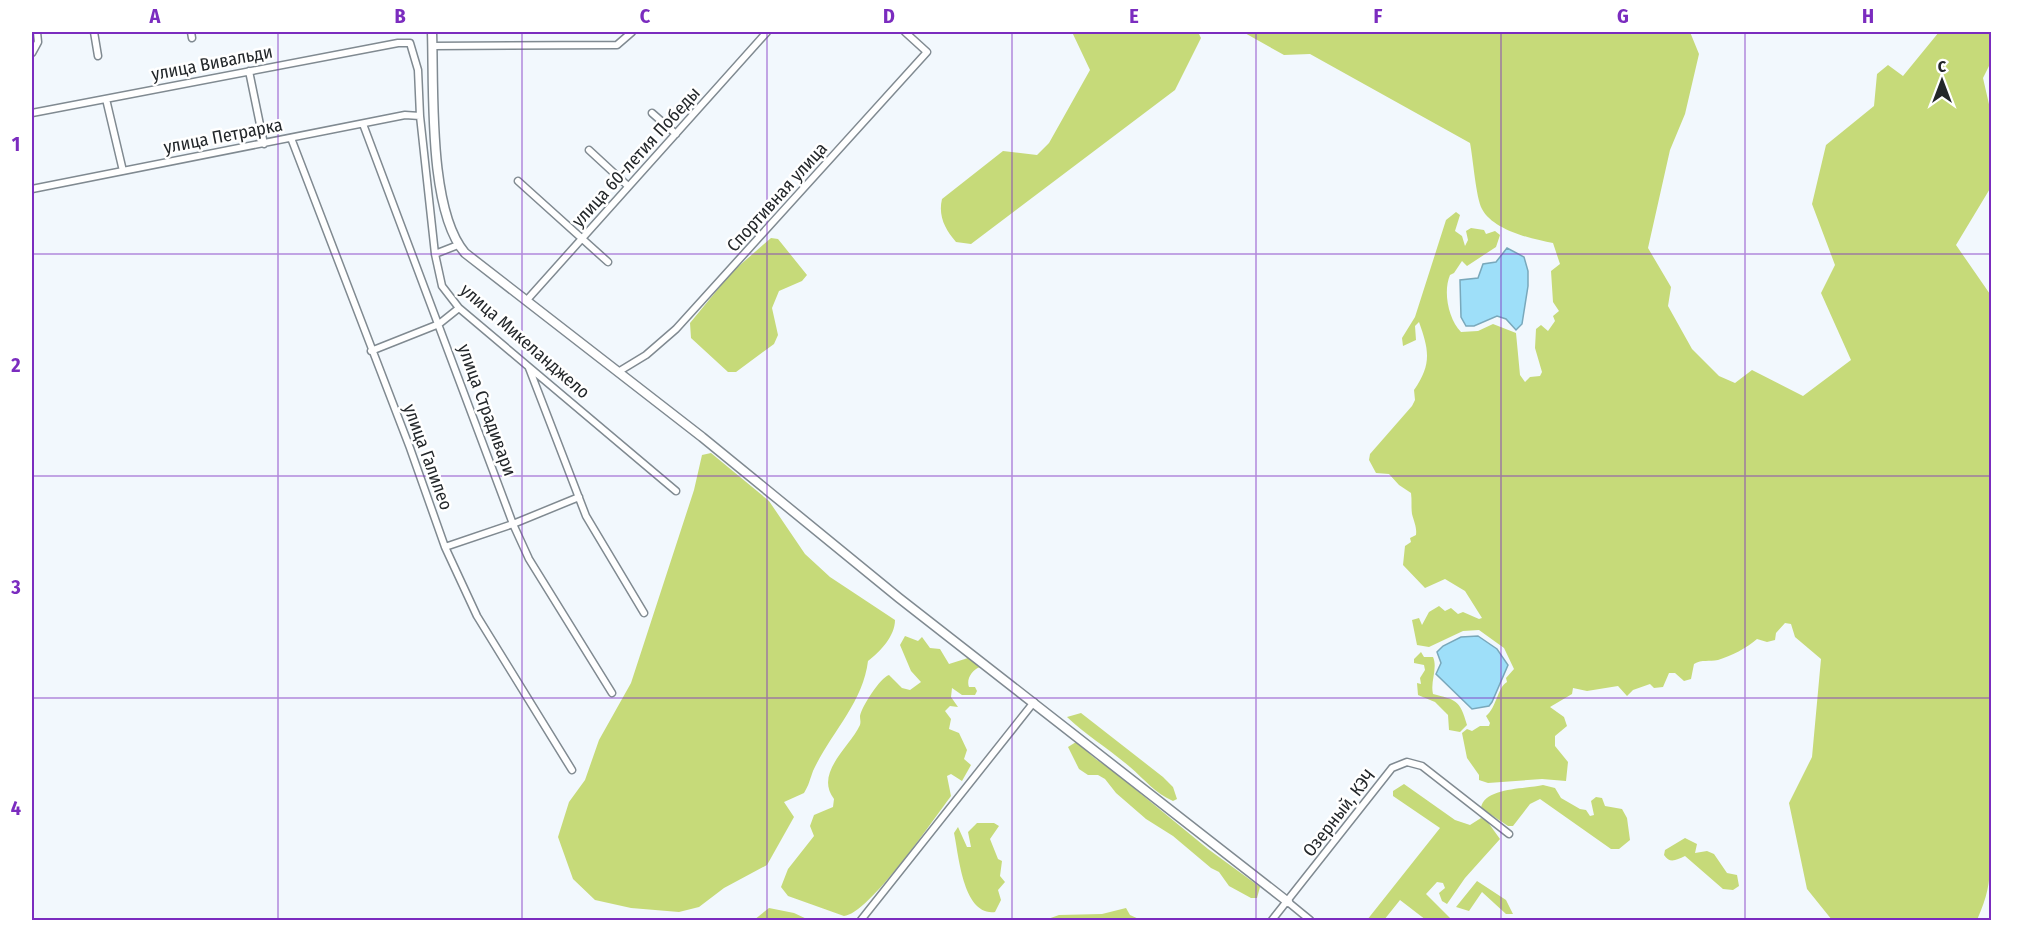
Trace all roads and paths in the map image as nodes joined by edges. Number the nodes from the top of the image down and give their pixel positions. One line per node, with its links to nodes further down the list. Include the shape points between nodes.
1 (37, 32): 9 (street, via 39,42)
2 (94, 32): 10 (street)
3 (432, 32): 8 (street)
4 (632, 32): 8 (street, via 617,45)
5 (767, 32): 17 (street, улица 60-летия Победы)
6 (905, 32): 34 (street, Спортивная улица, via 927,52 676,329 646,355)
7 (398, 43): 11 (street, улица Вивальди); 15 (street, улица Микеланджело, via 410,43 414,48)
8 (432, 46): 26 (street, via 440,182 445,213)
9 (32, 53)
10 (98, 56)
11 (249, 71): 12 (street, улица Вивальди); 19 (street)
12 (106, 99): 13 (street, улица Вивальди); 21 (street)
13 (32, 113)
14 (652, 113): 17 (street)
15 (420, 116): 16 (street, улица Петрарка, via 405,115); 27 (street, улица Микеланджело)
16 (363, 124): 18 (street, улица Петрарка); 31 (street, улица Страдивари)
17 (676, 134): 23 (street, улица 60-летия Победы)
18 (291, 138): 19 (street, улица Петрарка); 32 (street, улица Галилео)
19 (264, 144): 21 (street, улица Петрарка)
20 (589, 150): 23 (street)
21 (123, 171): 24 (street, улица Петрарка)
22 (518, 181): 25 (street)
23 (628, 186): 25 (street, улица 60-летия Победы)
24 (32, 189)
25 (583, 238): 28 (street); 29 (street, улица 60-летия Победы)
26 (458, 245): 27 (street); 29 (street)
27 (435, 254): 30 (street, улица Микеланджело, via 442,286)
28 (608, 262)
29 (526, 301): 34 (street)
30 (459, 308): 31 (street); 33 (street, улица Микеланджело)
31 (439, 324): 32 (street); 37 (street, улица Страдивари)
32 (371, 351): 38 (street, улица Галилео)
33 (529, 368): 35 (street, улица Микеланджело); 36 (street)
34 (618, 372): 41 (street)
35 (676, 491)
36 (579, 497): 37 (street); 39 (street, via 586,516)
37 (513, 524): 38 (street); 40 (street, улица Страдивари, via 529,559)
38 (445, 547): 42 (street, улица Галилео, via 477,616)
39 (644, 613)
40 (612, 693)
41 (1034, 702): 44 (street); 45 (street)
42 (572, 770)
43 (1509, 834): 44 (street, Озерный, КЭЧ, via 1422,766 1407,762 1392,768)
44 (1288, 902): 46 (street, Озерный, КЭЧ); 47 (street)
45 (861, 921)
46 (1272, 921)
47 (1310, 921)

